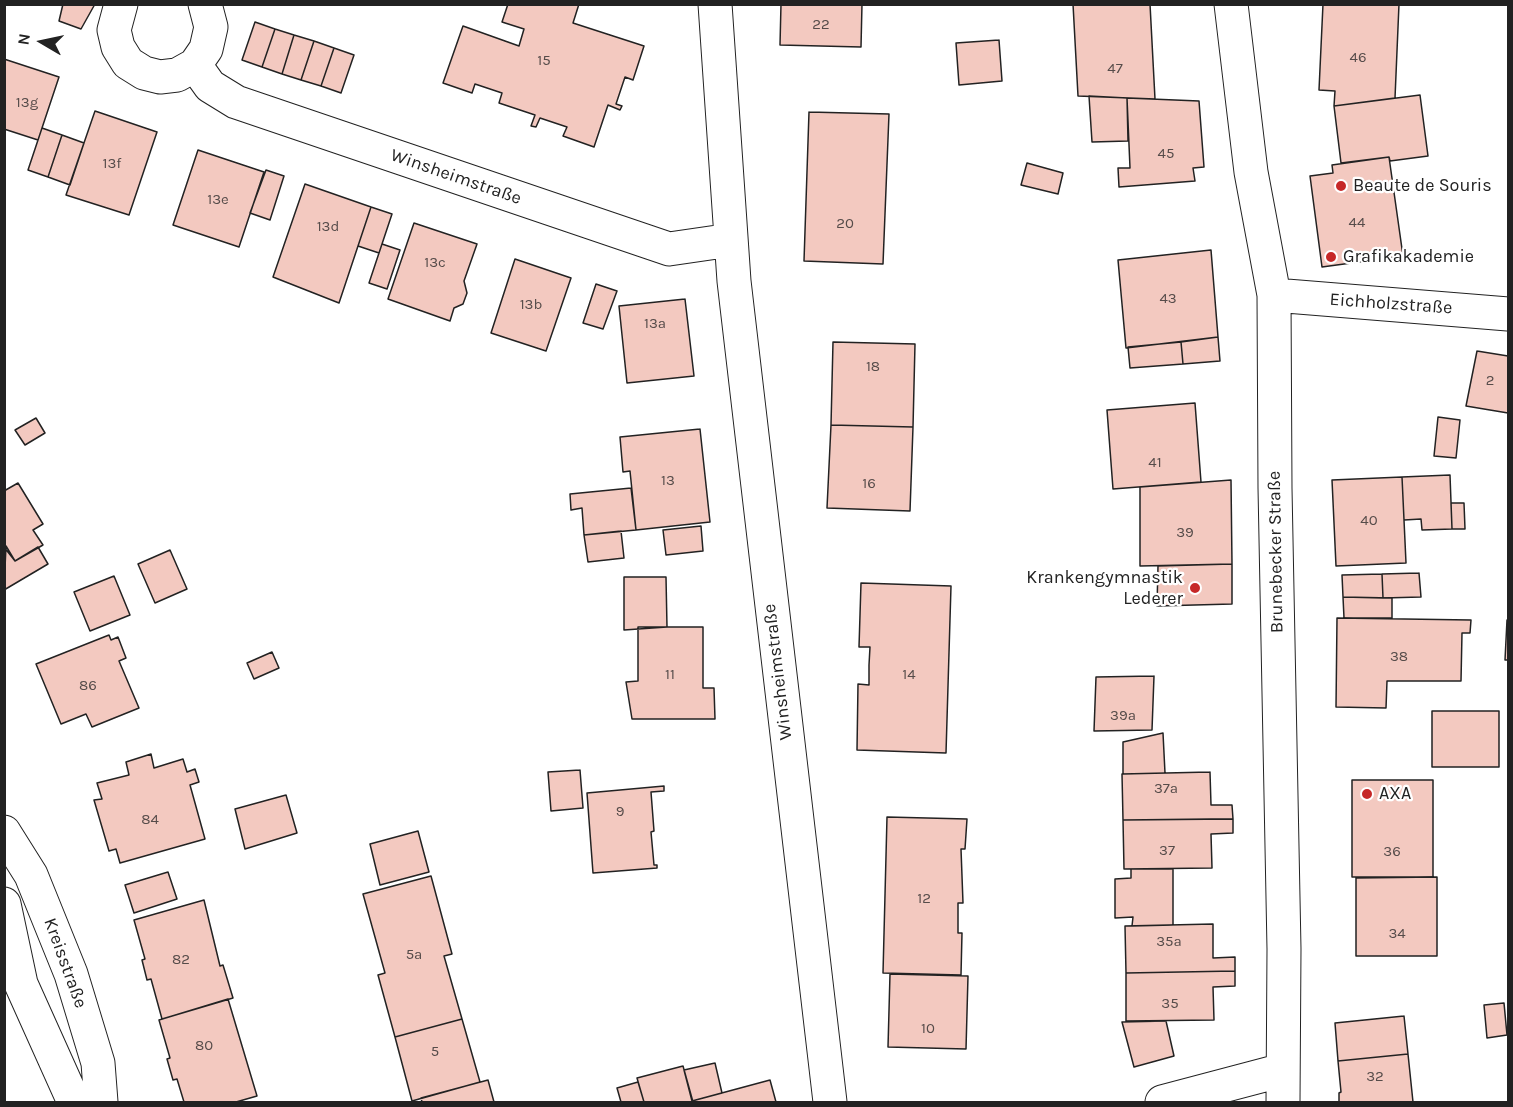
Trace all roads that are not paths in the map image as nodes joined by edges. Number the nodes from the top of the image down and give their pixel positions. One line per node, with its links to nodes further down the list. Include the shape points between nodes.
1 (121, 4): 5 (street, via 114,30 128,63 160,77 177,75)
2 (205, 4): 5 (street, via 211,27 206,49)
3 (716, 4): 6 (street, Winsheimstraße)
4 (1231, 4): 7 (street, Brunebecker Straße, via 1251,172)
5 (195, 65): 6 (street, Winsheimstraße, via 210,86 236,102 669,249)
6 (731, 240): 14 (street, Winsheimstraße)
7 (1274, 295): 8 (street, Eichholzstraße); 11 (street, Brunebecker Straße)
8 (1509, 314)
9 (4, 832): 13 (street, Kreisstraße, via 31,875 71,974 98,1063)
10 (4, 904): 12 (street, via 21,984)
11 (1283, 1070): 15 (street); 16 (street, Brunebecker Straße)
12 (74, 1102)
13 (101, 1102)
14 (830, 1102)
15 (1162, 1102)
16 (1283, 1102)

